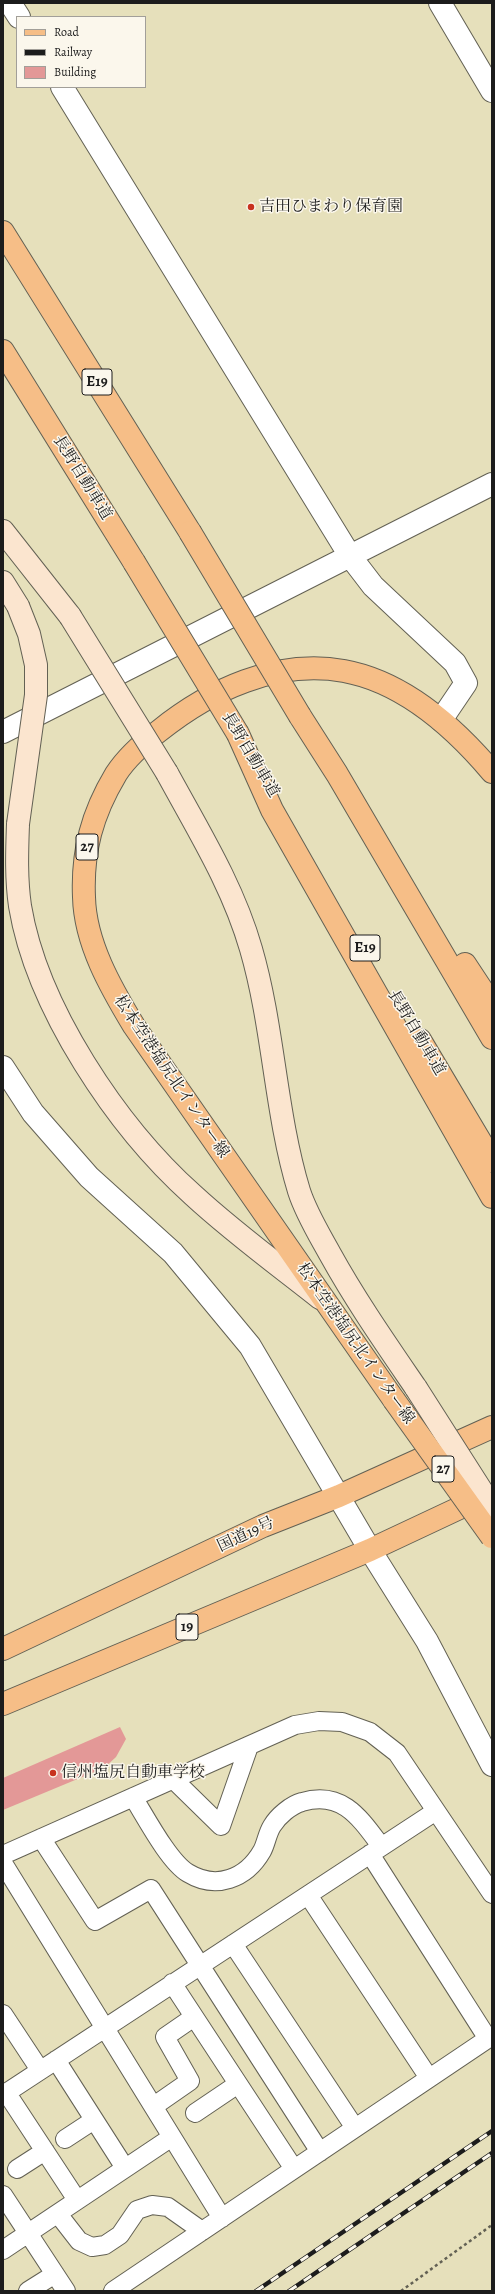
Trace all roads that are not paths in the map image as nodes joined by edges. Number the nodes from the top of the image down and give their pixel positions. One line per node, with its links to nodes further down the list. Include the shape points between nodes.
1 (10, 3): 3 (street)
2 (440, 3): 5 (street)
3 (18, 16)
4 (63, 88): 10 (street)
5 (492, 91)
6 (3, 232): 16 (main road, E19, bridge)
7 (3, 352): 14 (main road, 長野自動車道 / E19, bridge)
8 (492, 484): 10 (street)
9 (3, 531): 26 (street, bridge, via 70,616 167,773 223,876 240,912 252,950 288,1149 300,1192 348,1287)
10 (350, 556): 12 (street, via 373,586 455,663 466,683); 13 (street)
11 (3, 582): 22 (street, bridge, via 18,606 30,634 36,666 36,695 18,824 16,872 20,907 30,945 55,1007 96,1081 148,1149 192,1195)
12 (441, 720): 15 (main road, 松本空港塩尻北インター線 / 27, via 473,749); 22 (main road, 松本空港塩尻北インター線 / 27, via 410,698 345,671 314,667 286,670 251,679 222,689 139,746 117,773 100,804 88,836 84,899 89,928 114,993 134,1026)
13 (3, 732)
14 (238, 734): 20 (main road, 長野自動車道 / E19); 21 (main road, via 272,810)
15 (492, 772)
16 (337, 774): 17 (main road); 18 (main road, E19)
17 (492, 1005)
18 (492, 1038)
19 (3, 1067): 25 (street, via 38,1119 89,1177 173,1253 250,1346)
20 (492, 1162)
21 (492, 1197)
22 (324, 1301): 27 (main road, 松本空港塩尻北インター線 / 27, bridge)
23 (492, 1427): 25 (main road, 国道19号)
24 (492, 1493): 28 (main road, 19)
25 (339, 1496): 28 (street); 29 (main road, 国道19号, via 264,1526)
26 (492, 1508)
27 (492, 1537)
28 (370, 1550): 30 (main road, 19); 32 (street, via 427,1641)
29 (3, 1649)
30 (3, 1704)
31 (249, 1746): 33 (lane); 33 (lane, via 221,1826); 35 (lane, via 296,1725 319,1721 342,1722 370,1732 397,1753)
32 (492, 1765)
33 (173, 1779): 34 (lane)
34 (132, 1797): 36 (lane); 37 (lane, via 172,1857 187,1873 210,1882 232,1879 250,1869 262,1851 272,1825 293,1805 314,1798 336,1800 357,1815)
35 (436, 1811): 37 (lane); 40 (lane)
36 (42, 1838): 38 (lane); 43 (lane, via 96,1921 151,1889)
37 (376, 1850): 41 (lane); 48 (lane)
38 (3, 1855)
39 (3, 1863): 47 (lane)
40 (492, 1894)
41 (308, 1895): 42 (lane); 51 (lane)
42 (233, 1944): 43 (lane); 57 (lane)
43 (200, 1965): 44 (lane); 61 (lane)
44 (172, 1983): 46 (lane); 47 (lane)
45 (3, 2014): 50 (lane)
46 (194, 2017): 52 (lane); 54 (lane, via 165,2036 190,2081)
47 (105, 2027): 49 (lane); 54 (lane)
48 (490, 2037): 51 (lane)
49 (56, 2060): 50 (lane); 56 (lane)
50 (40, 2070): 53 (lane)
51 (429, 2078): 57 (lane)
52 (238, 2084): 55 (lane); 64 (lane)
53 (5, 2094): 60 (lane)
54 (154, 2106): 58 (lane)
55 (194, 2113)
56 (94, 2120): 59 (lane); 62 (lane)
57 (355, 2128): 61 (lane)
58 (172, 2137): 62 (lane); 68 (lane)
59 (64, 2140)
60 (45, 2151): 63 (lane); 66 (lane)
61 (320, 2152): 64 (lane)
62 (125, 2168): 66 (lane)
63 (17, 2169)
64 (294, 2169): 68 (lane)
65 (3, 2195): 70 (lane)
66 (77, 2200): 67 (lane)
67 (58, 2214): 69 (lane, via 79,2241 92,2247 105,2245 120,2235 137,2210 152,2204 168,2207); 70 (lane)
68 (222, 2218): 69 (lane)
69 (202, 2231): 75 (lane)
70 (28, 2233): 71 (lane); 72 (lane)
71 (3, 2250)
72 (55, 2274): 73 (lane); 74 (lane)
73 (28, 2291)
74 (66, 2291)
75 (113, 2291)

